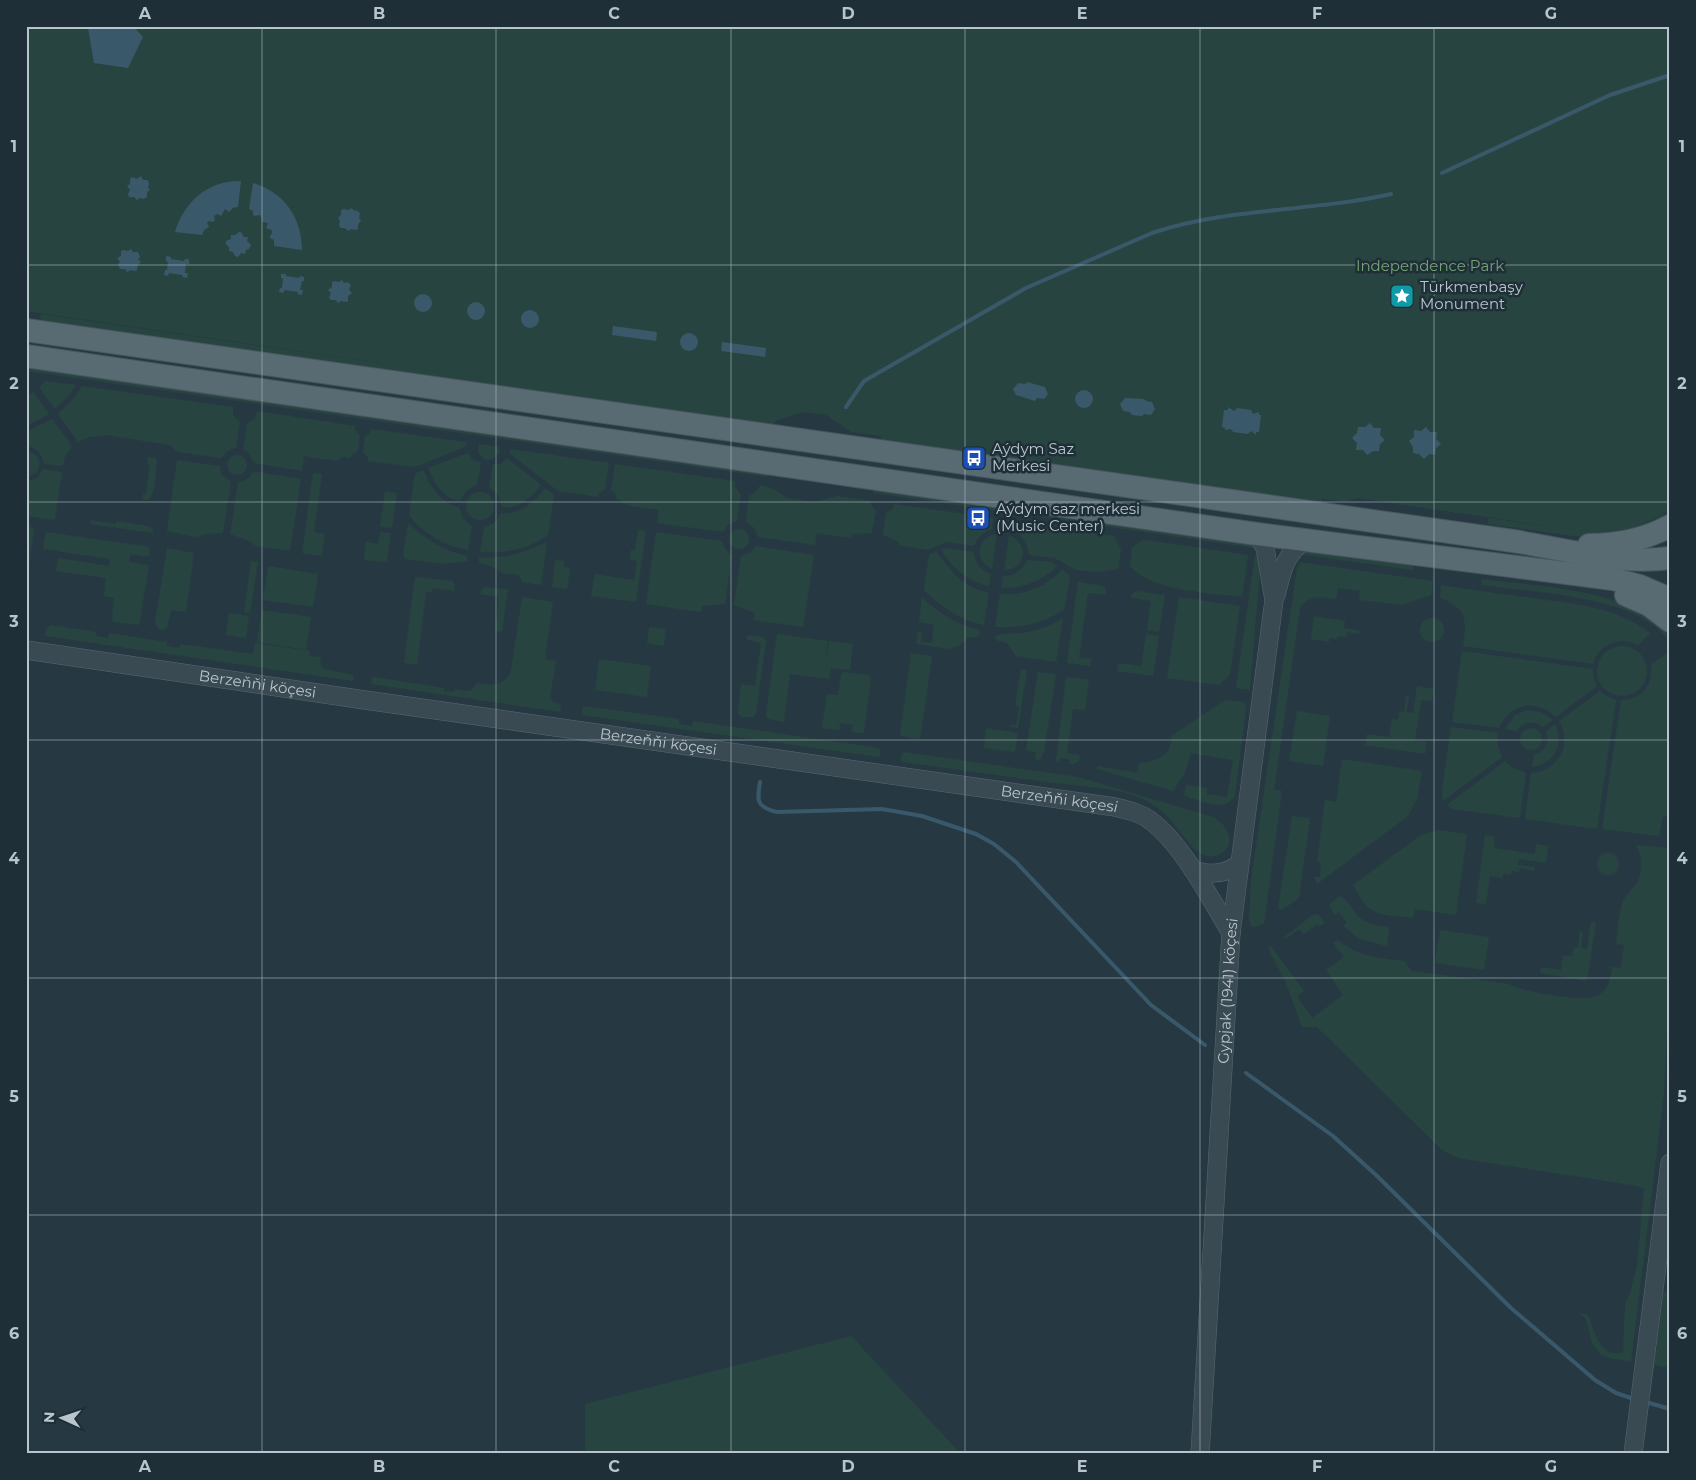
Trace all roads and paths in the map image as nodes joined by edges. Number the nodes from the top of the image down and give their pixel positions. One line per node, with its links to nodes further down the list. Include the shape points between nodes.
1 (26, 330): 3 (main road, via 816,444)
2 (26, 356): 5 (main road)
3 (1419, 526): 7 (main road); 8 (main road)
4 (1670, 526): 7 (main road, via 1646,538 1608,545)
5 (1258, 534): 6 (main road); 12 (street, Gypjak (1941) köçesi, via 1265,548)
6 (1305, 540): 8 (main road); 12 (street, via 1294,548 1284,565)
7 (1539, 545): 9 (main road, via 1619,559)
8 (1415, 554): 10 (main road)
9 (1670, 558)
10 (1559, 573): 11 (main road, via 1613,579); 13 (main road, via 1616,590 1649,605)
11 (1670, 598)
12 (1274, 600): 15 (street, Gypjak (1941) köçesi)
13 (1670, 621)
14 (26, 650): 16 (street, Berzeňňi köçesi, via 1108,806 1129,810 1150,820 1163,831)
15 (1239, 864): 16 (street, via 1222,873); 17 (street, Gypjak (1941) köçesi)
16 (1193, 870): 17 (street, Berzeňňi köçesi)
17 (1231, 933): 20 (street, Gypjak (1941) köçesi)
18 (1670, 1163): 19 (street)
19 (1634, 1449)
20 (1200, 1454)

